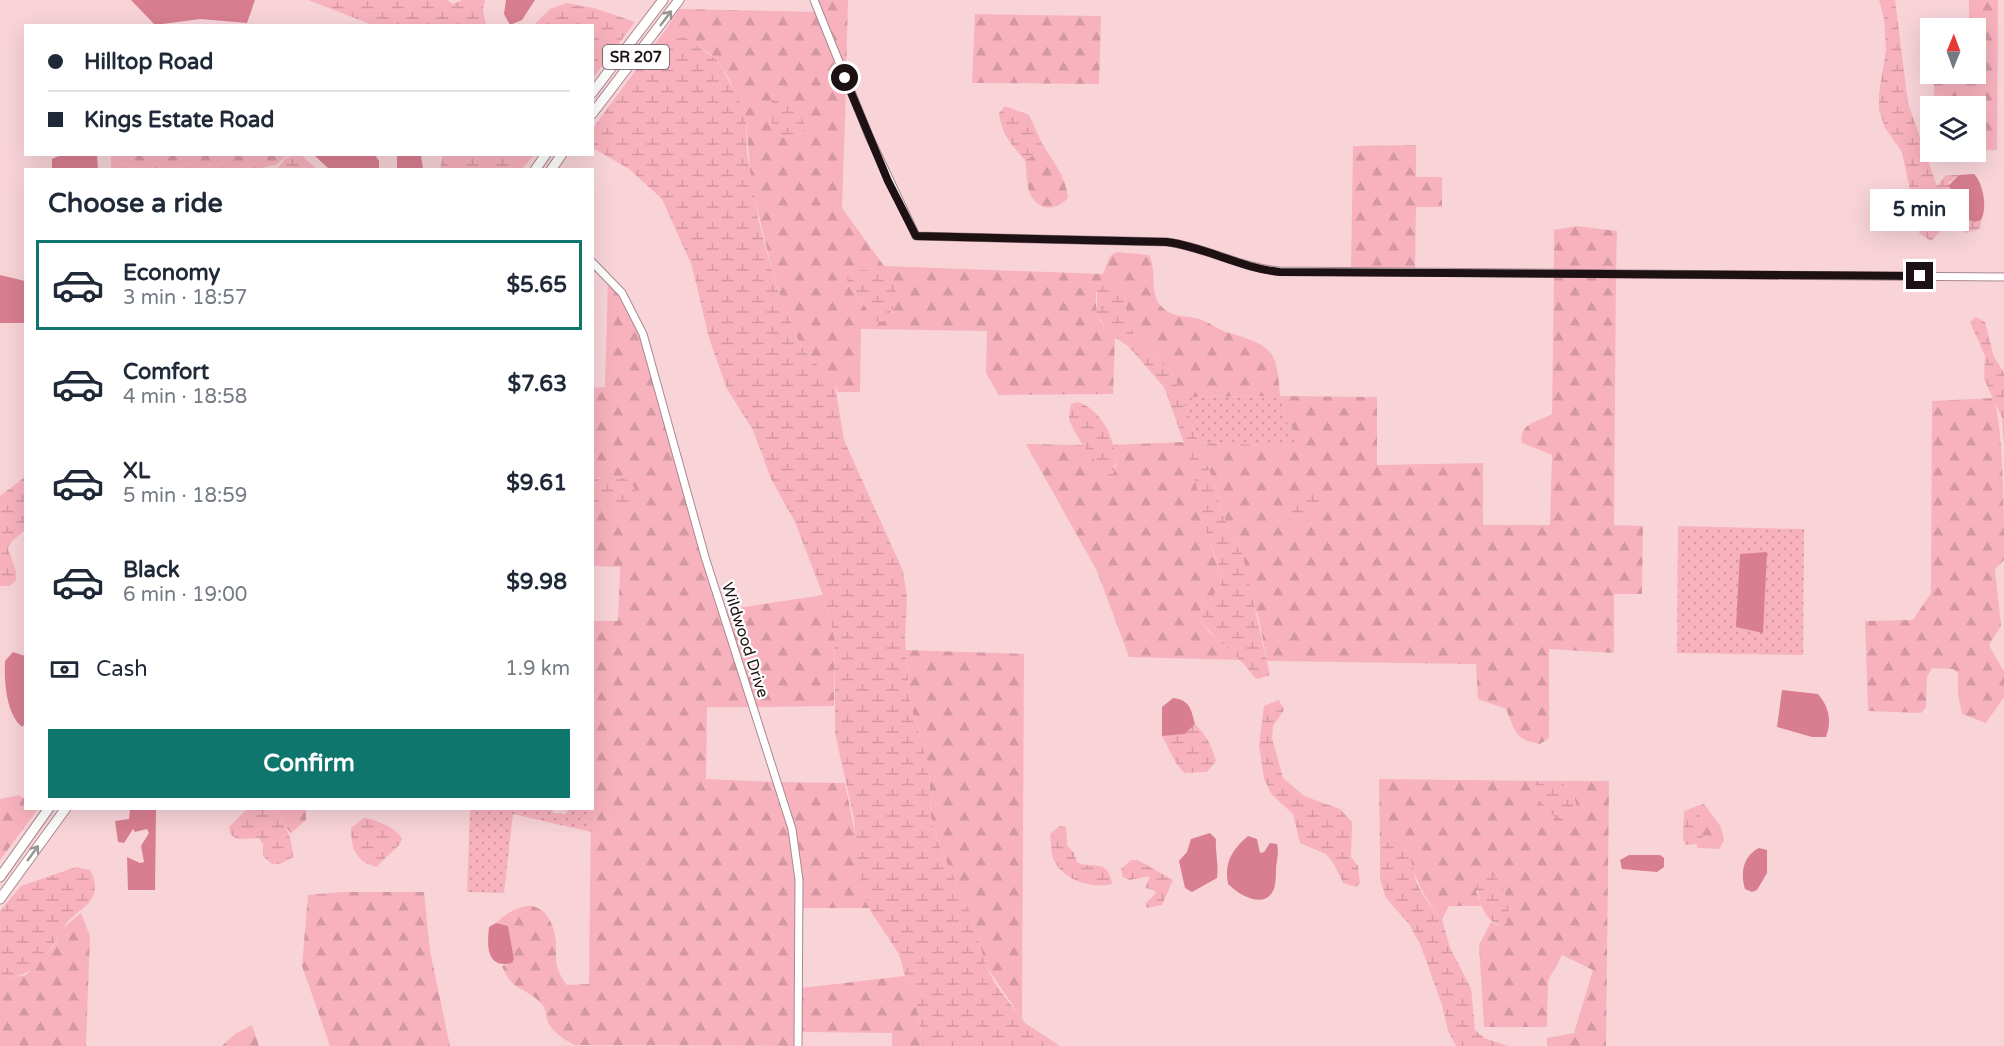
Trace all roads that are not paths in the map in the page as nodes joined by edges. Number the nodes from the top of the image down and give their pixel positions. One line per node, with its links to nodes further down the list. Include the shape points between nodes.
1 (663, 0): 4 (highway, SR 207)
2 (679, 0): 5 (highway, SR 207, one-way to 2)
3 (814, 0): 7 (street, via 877,154 916,236 1167,242 1280,272)
4 (594, 90)
5 (594, 111)
6 (594, 264): 12 (street, Wildwood Drive, via 622,293 643,334 706,559 792,829 799,873)
7 (2004, 277)
8 (49, 810): 10 (highway)
9 (65, 810): 11 (highway, one-way to 9)
10 (0, 876)
11 (0, 898)
12 (798, 1046)

